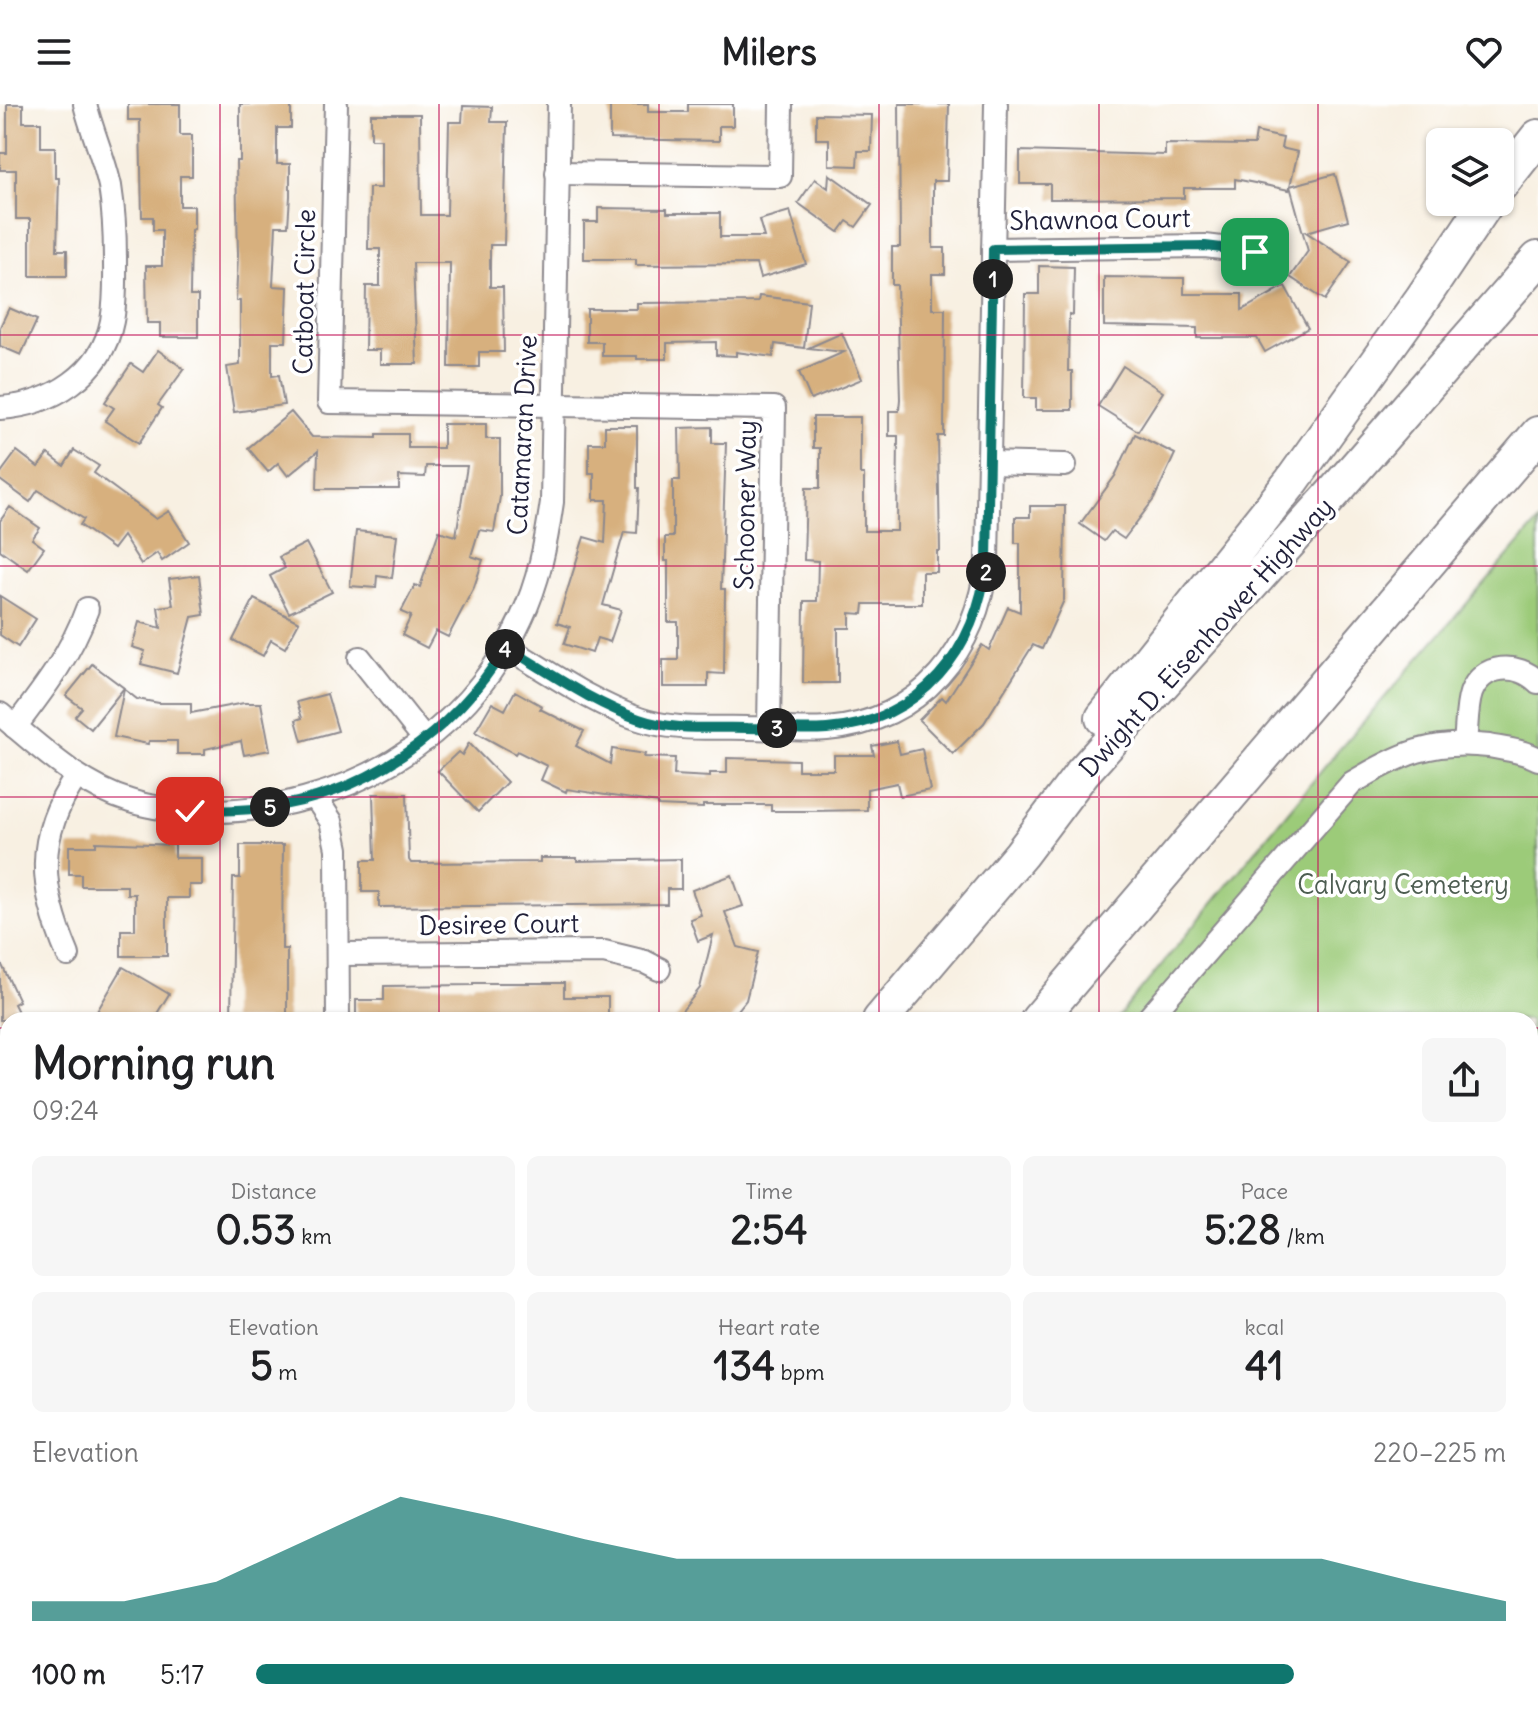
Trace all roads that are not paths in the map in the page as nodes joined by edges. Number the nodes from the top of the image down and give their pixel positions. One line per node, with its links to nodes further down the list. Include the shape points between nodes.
1 (85, 104): 14 (street, via 115,218 112,322 95,359 66,388 42,401)
2 (336, 104): 13 (street, Catboat Circle, via 329,402)
3 (559, 104): 8 (street, Catamaran Drive)
4 (781, 104): 8 (street, via 780,176)
5 (996, 104): 10 (street)
6 (1538, 137): 7 (highway)
7 (1514, 167)
8 (557, 173): 13 (street, Catamaran Drive)
9 (1478, 216): 27 (highway, via 1292,481 1102,720)
10 (993, 249): 11 (street, Shawnoa Court, via 1205,246); 16 (street)
11 (1255, 252)
12 (1538, 259): 27 (highway, Dwight D. Eisenhower Highway)
13 (554, 405): 19 (street, Catamaran Drive, via 552,502 544,554); 23 (street, Schooner Way, via 774,408)
14 (0, 408)
15 (1538, 434): 35 (highway)
16 (989, 463): 17 (street); 23 (street, via 984,589 970,632 945,669 911,699 871,719 827,729)
17 (1065, 465)
18 (87, 609): 22 (street, via 63,663)
19 (506, 647): 23 (street, via 613,709 642,720 687,727); 24 (street, Catamaran Drive, via 474,693)
20 (360, 658): 24 (street)
21 (1538, 682): 25 (street, via 1519,669 1495,669 1484,676 1470,696)
22 (8, 720): 28 (street, Catamaran Drive)
23 (769, 728)
24 (425, 740): 29 (street, Catamaran Drive, via 380,770)
25 (1465, 743): 26 (street); 36 (street, via 1419,749 1388,760 1352,783)
26 (1537, 753)
27 (1082, 773): 34 (highway, Dwight D. Eisenhower Highway)
28 (77, 776): 29 (street, Catamaran Drive, via 129,801 190,811 265,808); 31 (street, via 57,808 44,867 47,897)
29 (315, 797): 30 (street, via 335,835)
30 (338, 954): 32 (street, Desiree Court, via 604,952); 33 (street)
31 (68, 955)
32 (659, 969)
33 (338, 1012)
34 (887, 1012)
35 (1045, 1012)
36 (1154, 1012)

